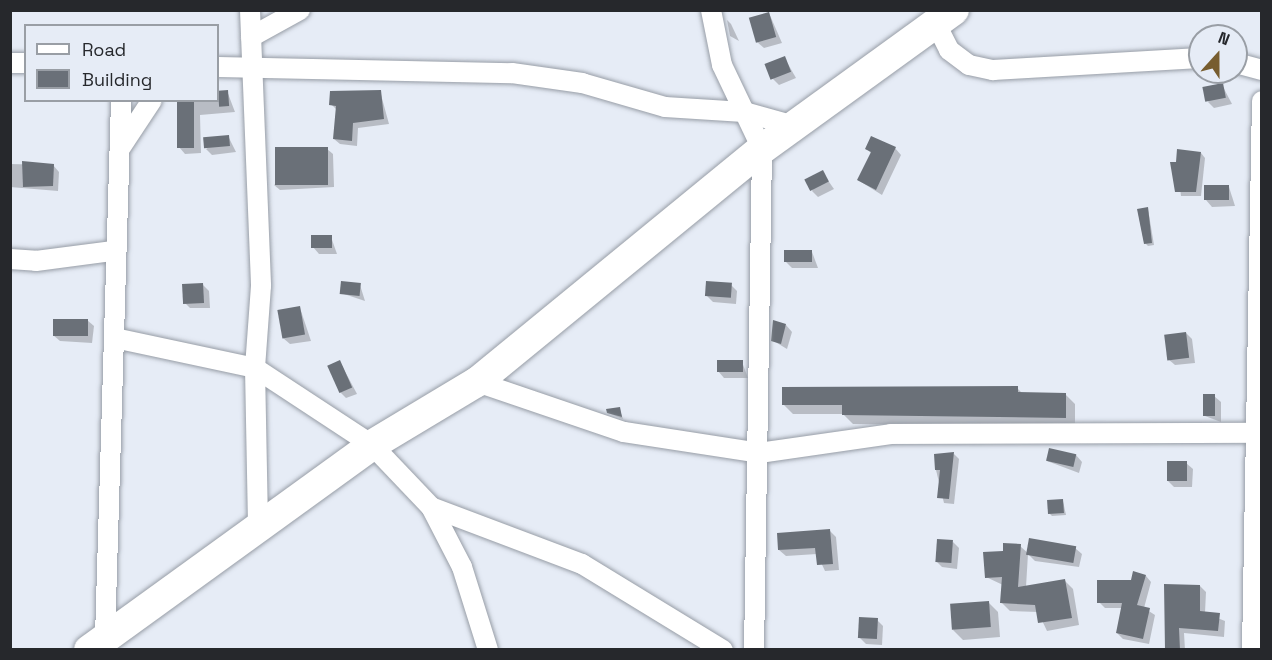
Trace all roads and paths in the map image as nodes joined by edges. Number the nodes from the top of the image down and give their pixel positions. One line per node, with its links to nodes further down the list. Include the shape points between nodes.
1 (250, 10): 5 (street)
2 (300, 10): 5 (street)
3 (711, 10): 12 (street, via 722,65)
4 (945, 17): 6 (street, via 949,50 969,65 993,70); 13 (highway)
5 (251, 37): 8 (street)
6 (1188, 59)
7 (219, 67): 8 (street)
8 (250, 70): 12 (street, via 512,73 582,83 665,107); 19 (street, via 261,286)
9 (1262, 101): 21 (street)
10 (121, 102): 15 (street)
11 (151, 102): 15 (street)
12 (744, 112): 13 (street); 14 (street)
13 (795, 126): 14 (highway)
14 (762, 149): 20 (highway); 23 (street)
15 (119, 150): 16 (street)
16 (113, 251): 17 (street); 18 (street)
17 (10, 259)
18 (115, 338): 19 (street); 26 (street)
19 (255, 368): 22 (street); 25 (street)
20 (477, 382): 22 (highway); 23 (street, via 624,432)
21 (1258, 433): 23 (street, via 891,434); 30 (street)
22 (372, 445): 24 (street); 25 (highway)
23 (759, 453): 29 (street)
24 (431, 507): 27 (street, via 462,567); 28 (street, via 582,564)
25 (258, 527): 26 (highway)
26 (97, 644)
27 (488, 650)
28 (723, 650)
29 (754, 650)
30 (1252, 650)

